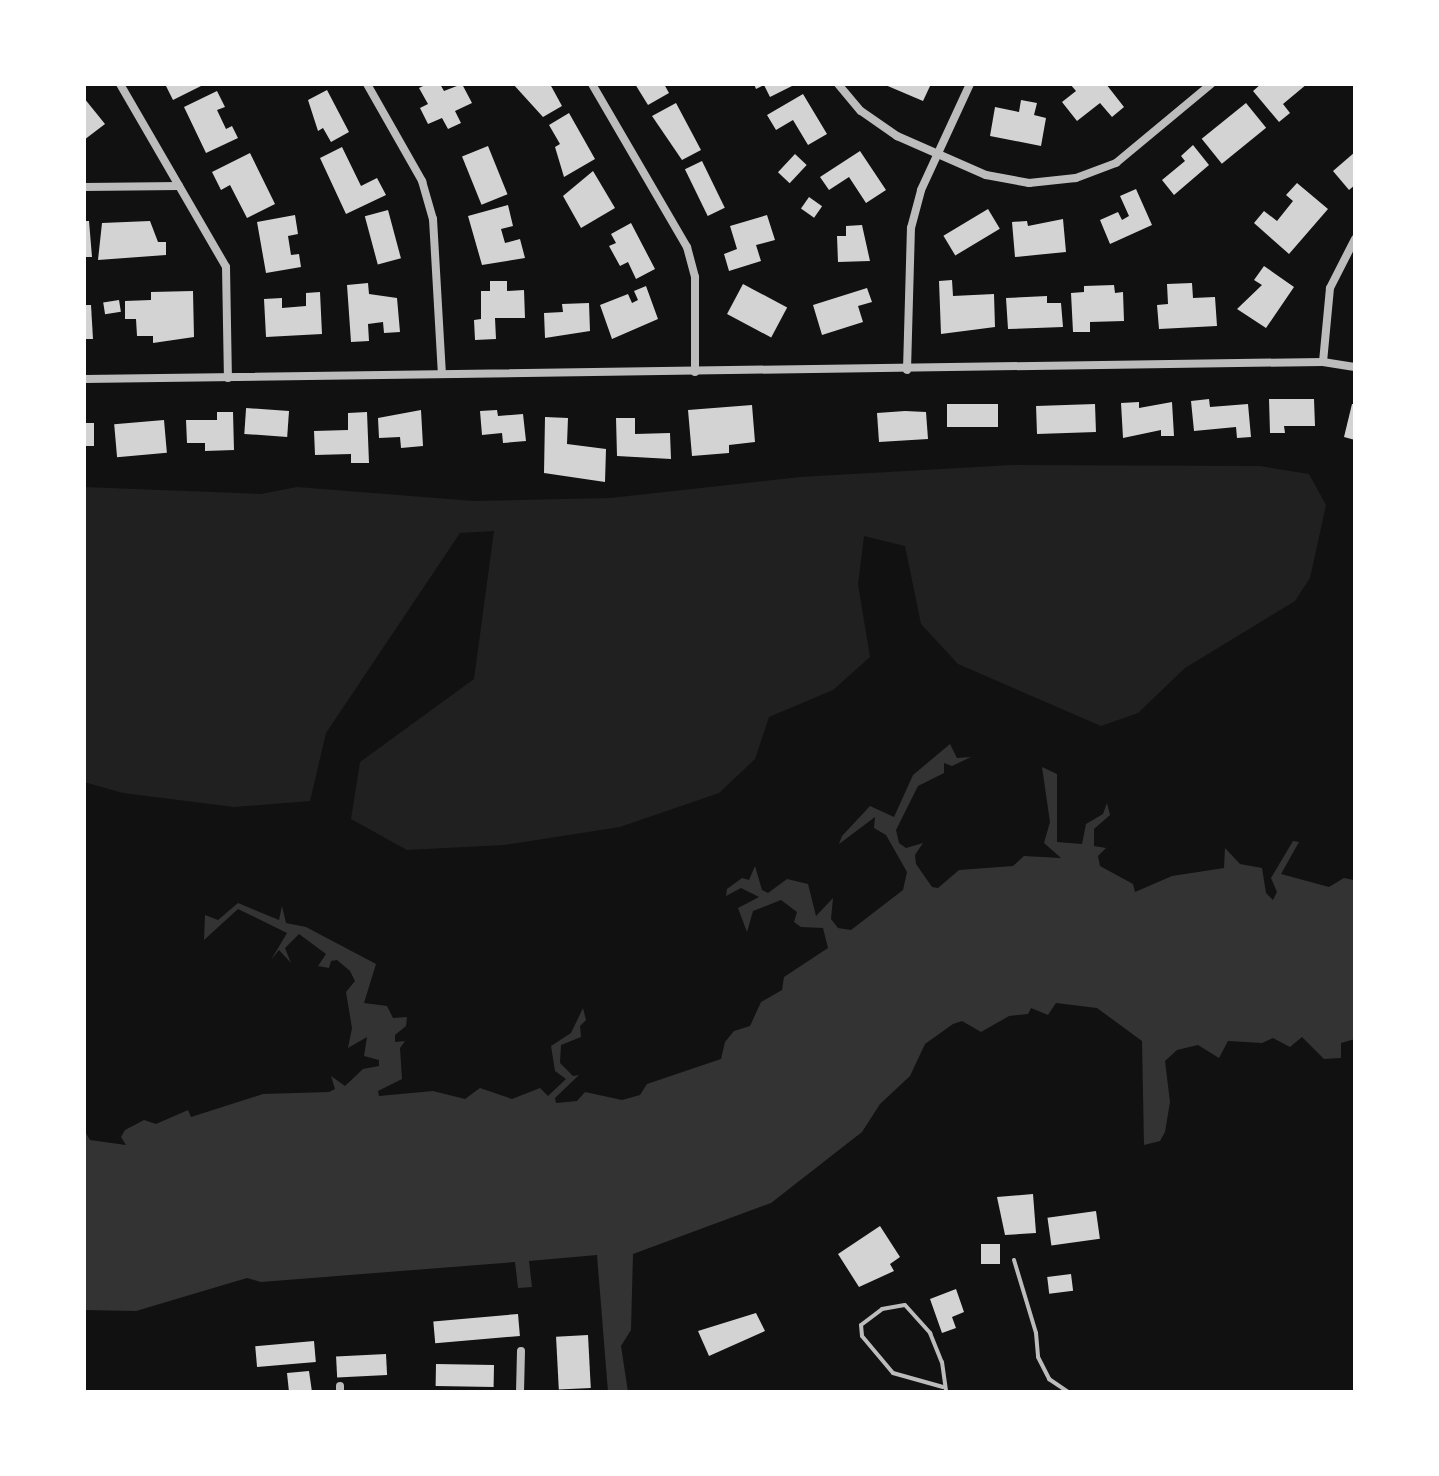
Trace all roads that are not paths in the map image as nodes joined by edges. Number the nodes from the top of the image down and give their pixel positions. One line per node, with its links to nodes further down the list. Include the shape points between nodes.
1 (120, 84): 8 (street)
2 (367, 84): 15 (street, via 422,181 433,219)
3 (592, 84): 14 (street, via 687,247 695,277)
4 (838, 84): 7 (street, via 878,124)
5 (970, 84): 7 (street)
6 (1211, 84): 7 (street, via 1137,149 1076,178 1008,181)
7 (937, 157): 13 (street, via 921,190 906,261)
8 (179, 186): 9 (street); 16 (street, via 226,267)
9 (84, 187)
10 (1355, 239): 11 (street, via 1330,288)
11 (1323, 362): 12 (street); 13 (street)
12 (1355, 367)
13 (907, 370): 14 (street)
14 (695, 372): 15 (street)
15 (442, 374): 16 (street)
16 (228, 378): 17 (street)
17 (84, 379)
18 (1014, 1260): 22 (lane, via 1038,1357 1049,1379)
19 (521, 1351): 21 (street)
20 (945, 1390): 20 (lane, via 942,1362 930,1333 905,1305 882,1309 861,1325 862,1336 893,1373)
21 (520, 1392)
22 (1068, 1392)

